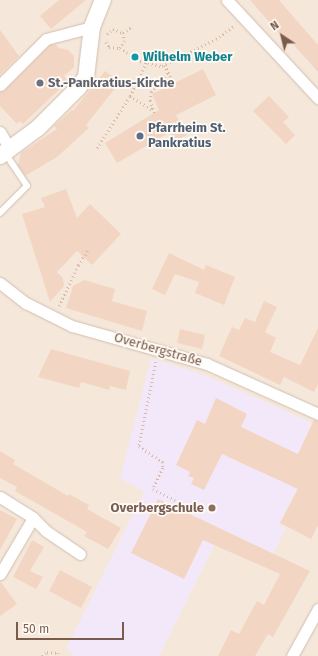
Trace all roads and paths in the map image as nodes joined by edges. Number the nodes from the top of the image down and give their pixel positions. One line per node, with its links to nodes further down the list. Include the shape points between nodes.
1 (103, 0): 5 (street)
2 (227, 0): 3 (street)
3 (244, 18): 9 (path, via 216,39); 14 (street)
4 (133, 26): 6 (path)
5 (92, 27): 11 (street, via 46,40); 19 (street, via 86,77 38,128)
6 (123, 33): 7 (path, via 125,41); 7 (path, via 113,29 105,37 109,48)
7 (120, 48): 8 (path)
8 (146, 63): 9 (path); 13 (path)
9 (165, 65): 10 (path)
10 (168, 72): 12 (path); 15 (path, via 151,92)
11 (0, 84)
12 (174, 84)
13 (130, 96): 15 (path); 18 (path)
14 (318, 98)
15 (153, 109): 16 (path)
16 (154, 112)
17 (0, 132): 19 (street)
18 (97, 148)
19 (5, 152): 20 (lane, via 27,186)
20 (0, 213)
21 (88, 250): 23 (path, via 78,265)
22 (0, 284): 23 (street, Overbergstraße, via 26,303)
23 (54, 318): 24 (street, Overbergstraße, via 72,326)
24 (159, 350): 25 (street, Overbergstraße, via 207,364); 27 (path, via 139,446 163,462 163,468 153,490)
25 (318, 414)
26 (0, 497): 28 (street)
27 (193, 509)
28 (33, 518): 29 (street, via 46,531); 30 (street)
29 (80, 554)
30 (0, 574)
31 (318, 609): 34 (street)
32 (42, 656): 33 (path, via 47,652 58,653)
33 (58, 656)
34 (292, 656)

